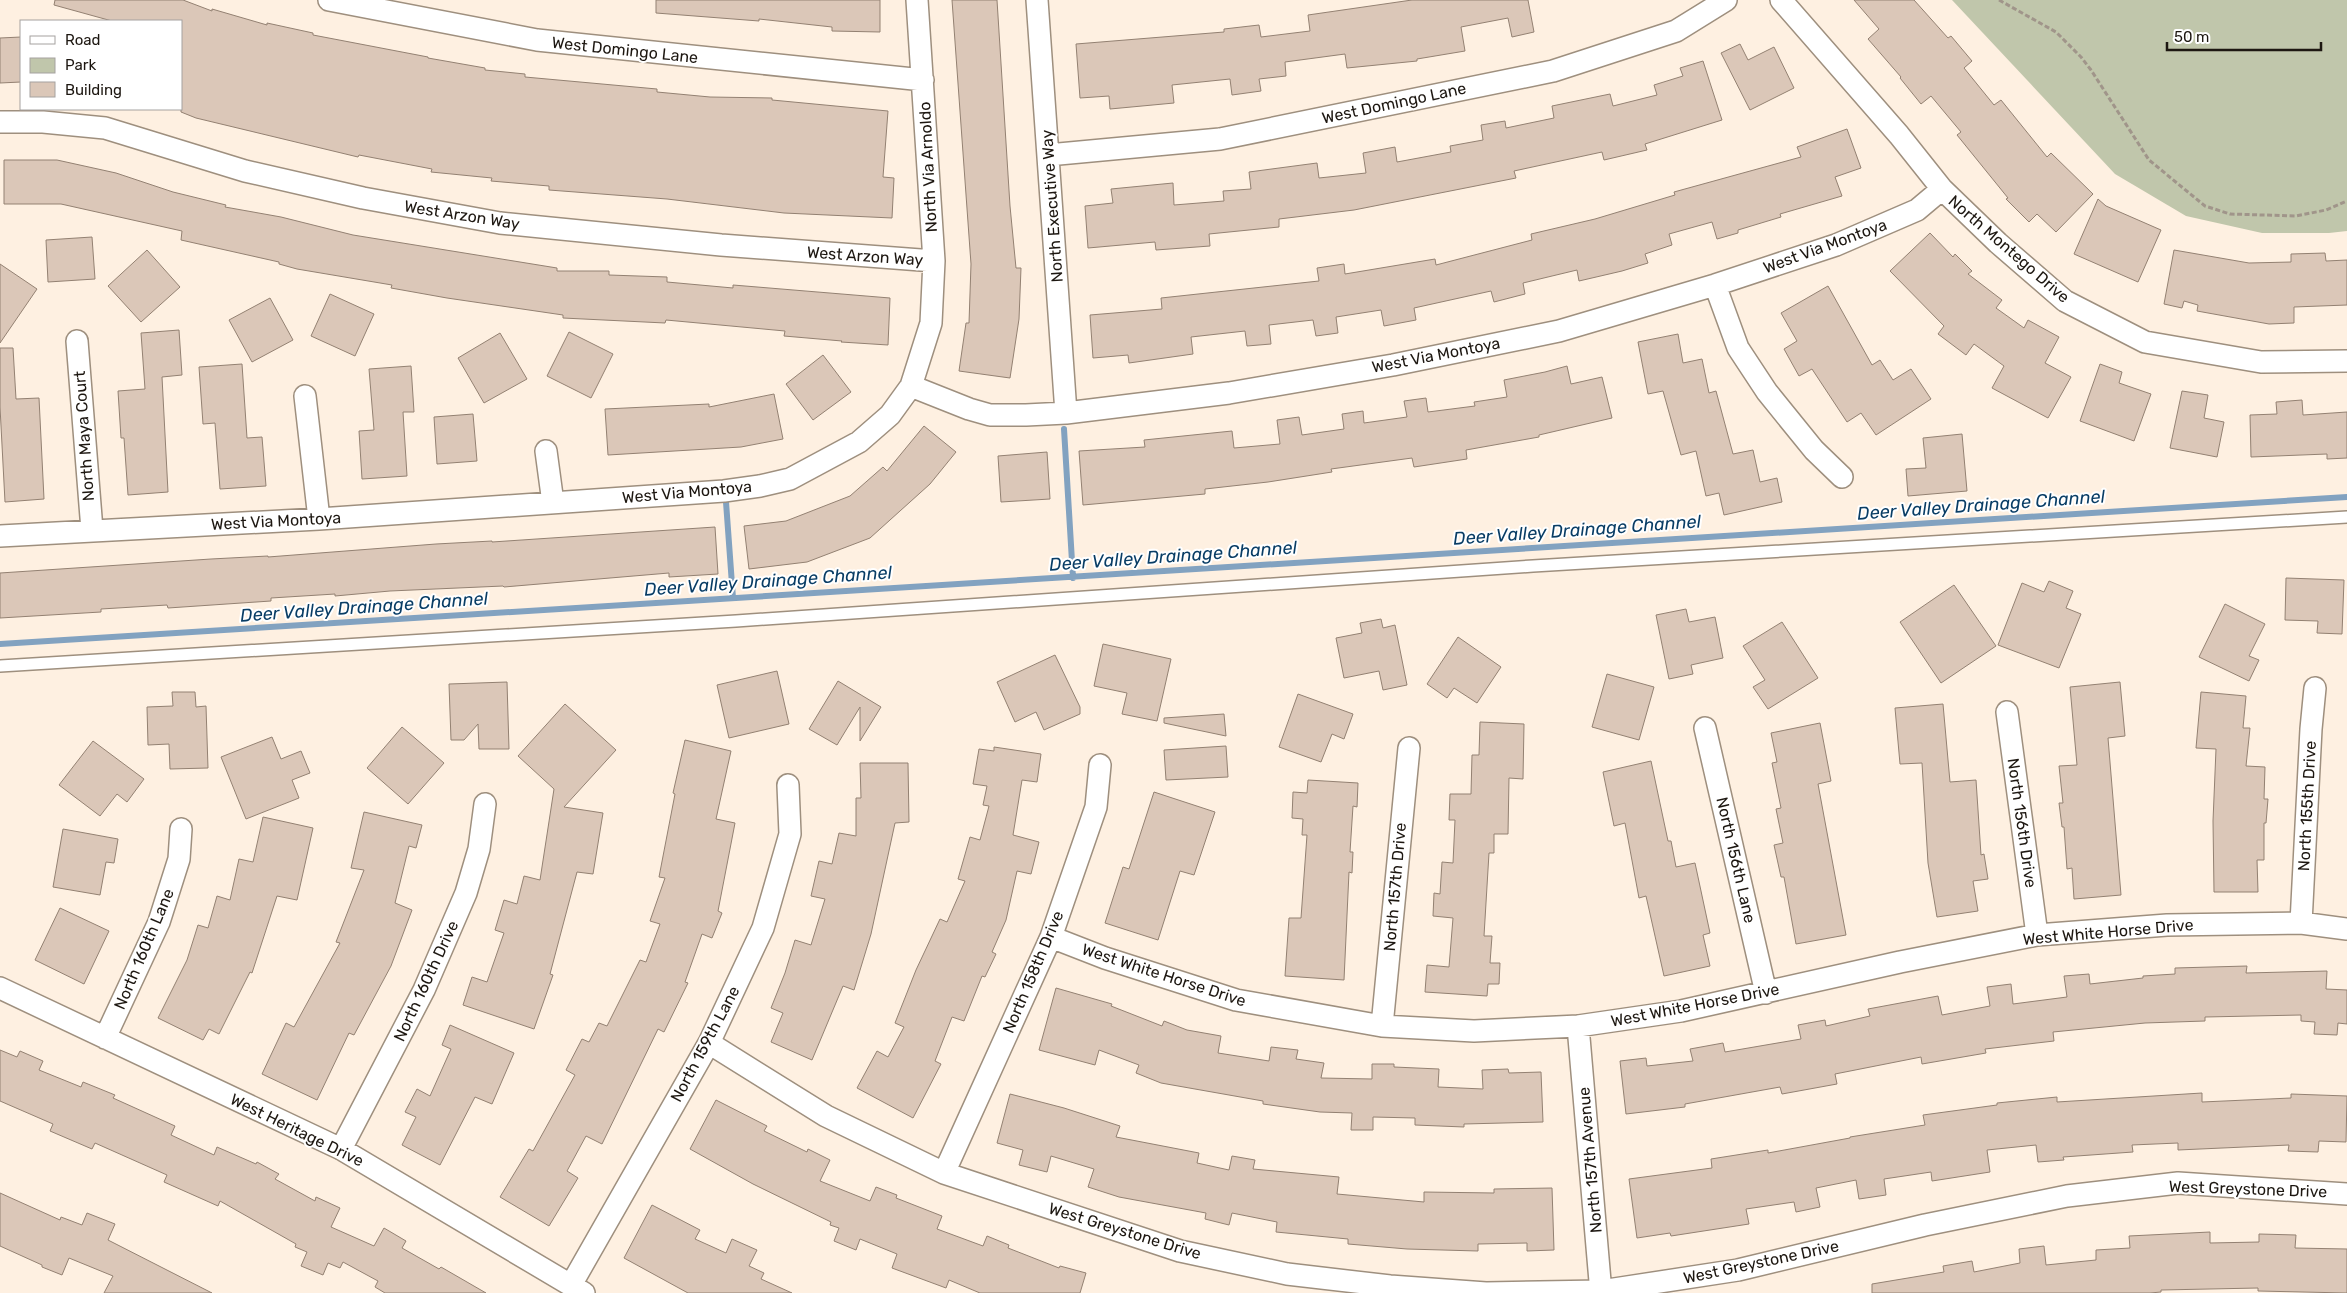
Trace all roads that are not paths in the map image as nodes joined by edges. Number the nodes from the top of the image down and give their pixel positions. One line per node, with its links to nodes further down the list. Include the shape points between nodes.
1 (329, 0): 6 (street, West Domingo Lane, via 537,40)
2 (917, 0): 6 (street, North Via Arnoldo)
3 (1037, 0): 8 (street, North Executive Way)
4 (1726, 0): 8 (street, West Domingo Lane, via 1676,31 1552,71 1220,139)
5 (1781, 0): 9 (street, North Montego Drive)
6 (923, 80): 10 (street, North Via Arnoldo)
7 (0, 122): 10 (street, West Arzon Way, via 105,128 245,171 363,198 500,223 722,245)
8 (1048, 155): 16 (street, North Executive Way)
9 (1942, 189): 11 (street, West Via Montoya, via 1917,210 1836,245); 13 (street, North Montego Drive, via 2064,301 2145,342 2261,362)
10 (934, 261): 14 (street, North Via Arnoldo, via 931,323)
11 (1714, 285): 16 (street, West Via Montoya, via 1559,331 1392,365 1228,393); 18 (street, via 1738,348 1814,450)
12 (77, 341): 23 (street, North Maya Court)
13 (2347, 361)
14 (911, 386): 16 (street, West Via Montoya, via 969,410 990,414); 19 (street, North Via Arnoldo, via 890,415 858,442)
15 (305, 396): 22 (street)
16 (1066, 413)
17 (546, 451): 20 (street)
18 (1842, 477)
19 (790, 479): 20 (street, West Via Montoya, via 724,491)
20 (553, 503): 22 (street, West Via Montoya)
21 (2347, 517): 25 (lane)
22 (319, 519): 23 (street, West Via Montoya)
23 (92, 530): 24 (street, West Via Montoya)
24 (0, 536)
25 (0, 666)
26 (2315, 688): 34 (street, North 155th Drive)
27 (2007, 712): 36 (street, North 156th Drive)
28 (1705, 728): 39 (street, North 156th Lane)
29 (1409, 748): 40 (street, North 157th Drive)
30 (1100, 765): 37 (street, North 158th Drive, via 1096,807)
31 (788, 785): 43 (street, North 159th Lane, via 790,834 763,928)
32 (485, 804): 44 (street, North 160th Drive, via 479,849 466,893 424,990)
33 (181, 829): 42 (street, North 160th Lane, via 179,858 159,922)
34 (2301, 923): 35 (street, West White Horse Drive); 36 (street, West White Horse Drive, via 2167,925)
35 (2347, 929)
36 (2036, 935): 39 (street, West White Horse Drive)
37 (1051, 937): 40 (street, West White Horse Drive, via 1236,1000); 45 (street, North 158th Drive)
38 (0, 988): 42 (street, West Heritage Drive)
39 (1766, 992): 41 (street, West White Horse Drive, via 1681,1011)
40 (1382, 1026): 41 (street, West White Horse Drive, via 1474,1031)
41 (1578, 1026): 48 (street, North 157th Avenue)
42 (104, 1038): 44 (street, West Heritage Drive)
43 (709, 1043): 45 (street, West Greystone Drive, via 826,1116); 47 (street, North 159th Lane)
44 (341, 1149): 47 (street, West Heritage Drive)
45 (944, 1173): 48 (street, West Greystone Drive, via 1180,1251 1287,1274 1486,1293)
46 (2347, 1194): 48 (street, West Greystone Drive, via 2178,1183 2067,1196 1925,1225 1738,1270)
47 (577, 1289)
48 (1601, 1292)

